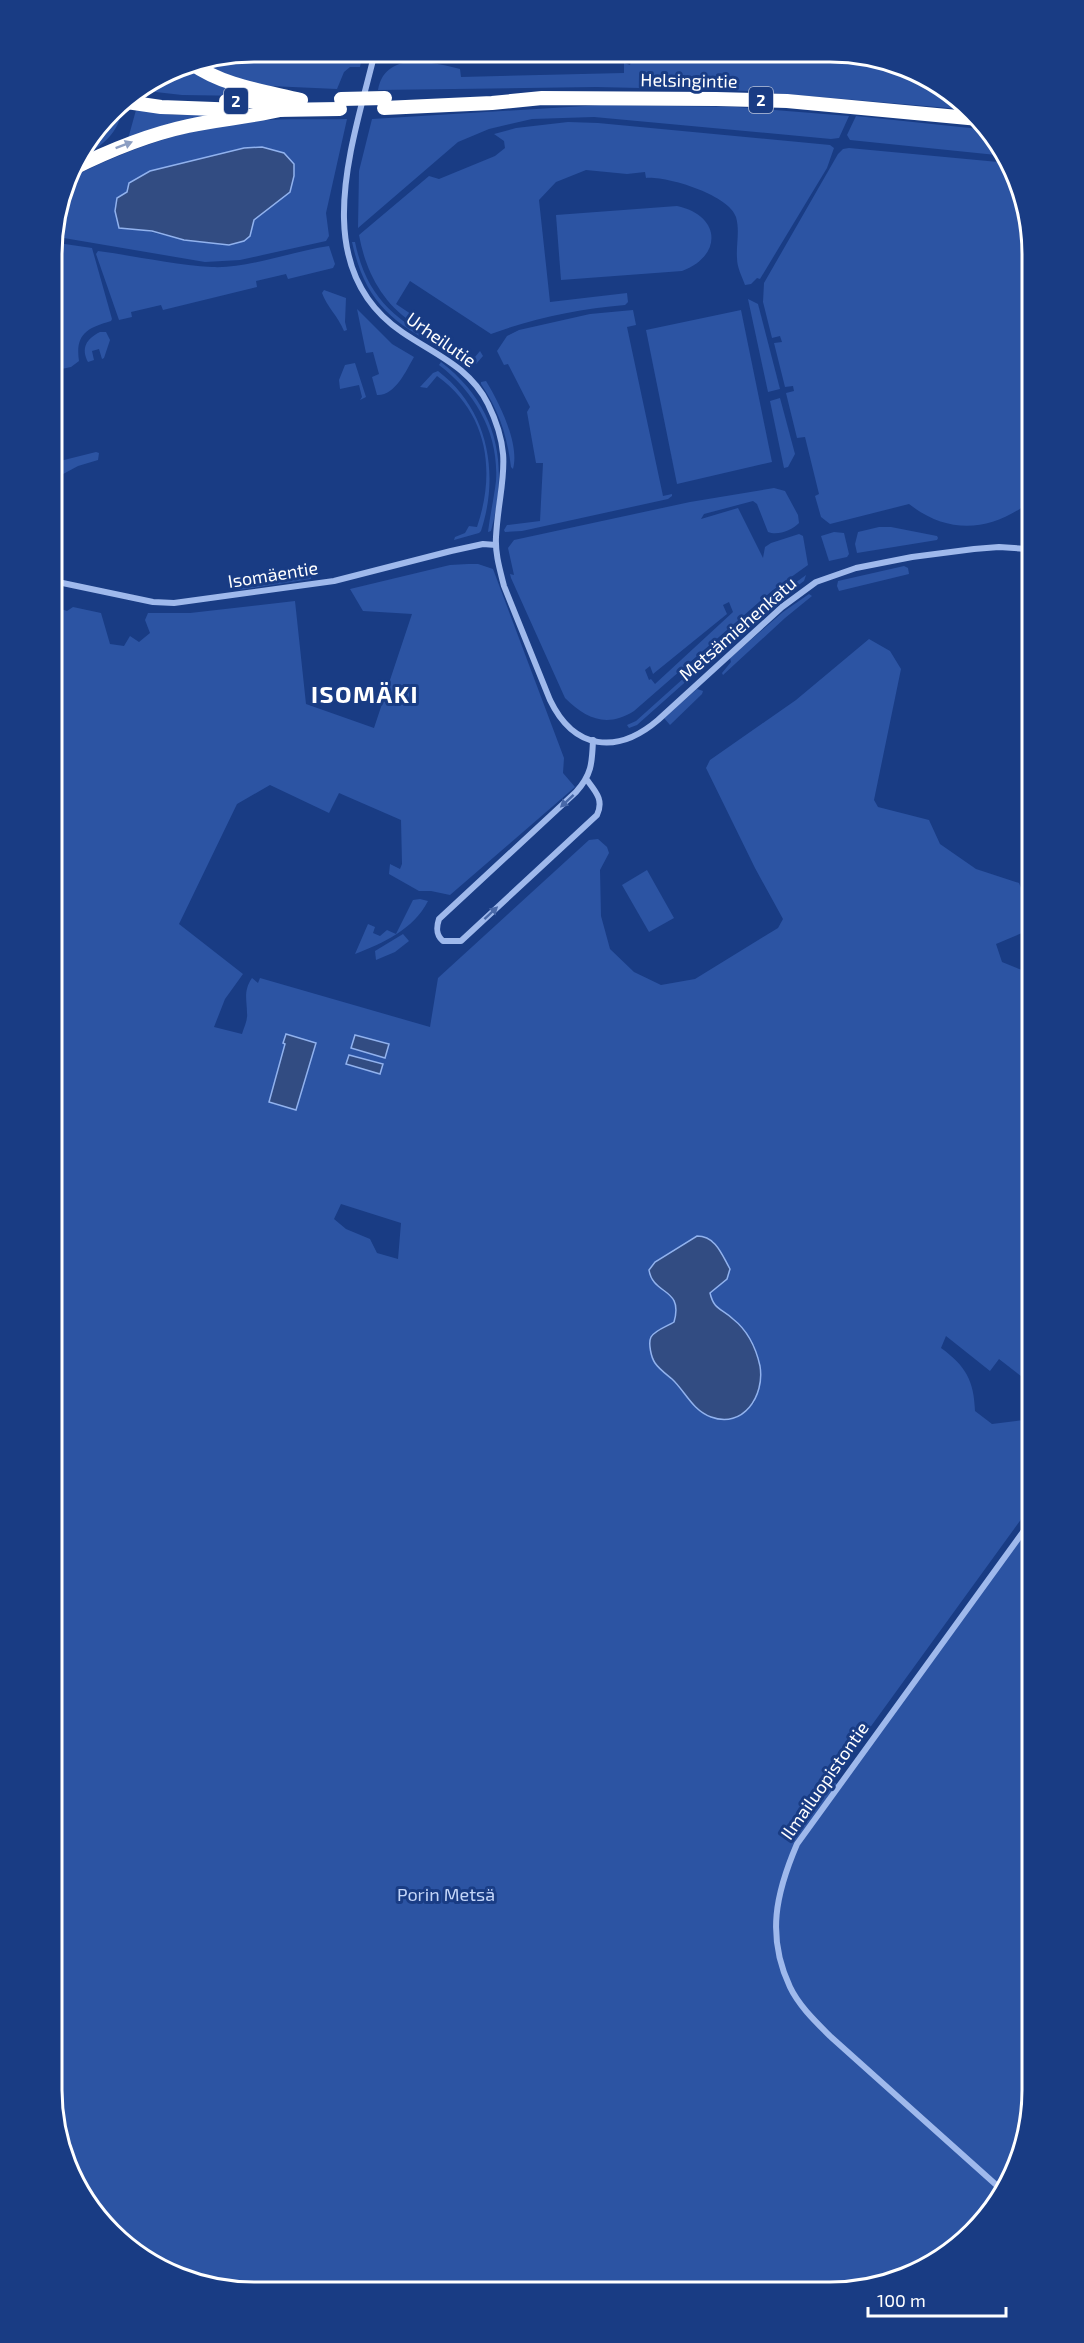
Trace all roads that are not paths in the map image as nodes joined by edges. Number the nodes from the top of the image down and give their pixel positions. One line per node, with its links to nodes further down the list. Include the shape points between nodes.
1 (373, 62): 10 (street, Urheilutie, via 345,182 343,221 351,266 360,288 380,313 401,332 449,360 470,378 487,402 504,447)
2 (201, 69): 4 (highway, via 232,83)
3 (145, 95): 4 (highway, Helsingintie / 2, via 190,100)
4 (301, 100): 6 (highway, Helsingintie / 2)
5 (135, 103): 7 (highway, Helsingintie / 2, via 191,109)
6 (341, 104): 7 (highway, Helsingintie / 2); 8 (highway, Helsingintie / 2, bridge, via 516,94 542,98 787,101)
7 (284, 110): 9 (highway, one-way to 7, via 164,132)
8 (966, 118)
9 (84, 163)
10 (496, 545): 12 (street, Isomäentie, via 483,544 326,582 174,603); 13 (street, Urheilutie, via 504,586 556,714 572,732)
11 (1022, 549): 13 (street, Metsämiehenkatu, via 952,551 885,562 816,582 782,607 643,732 620,741)
12 (62, 583)
13 (593, 740): 14 (street)
14 (587, 780): 14 (street, one-way to 14, via 439,919 439,938 460,940 597,815 600,799)
15 (1022, 1532): 16 (street, Ilmailuopistontie, via 797,1844 782,1881 776,1919 777,1940 790,1988 805,2011)
16 (996, 2185)

